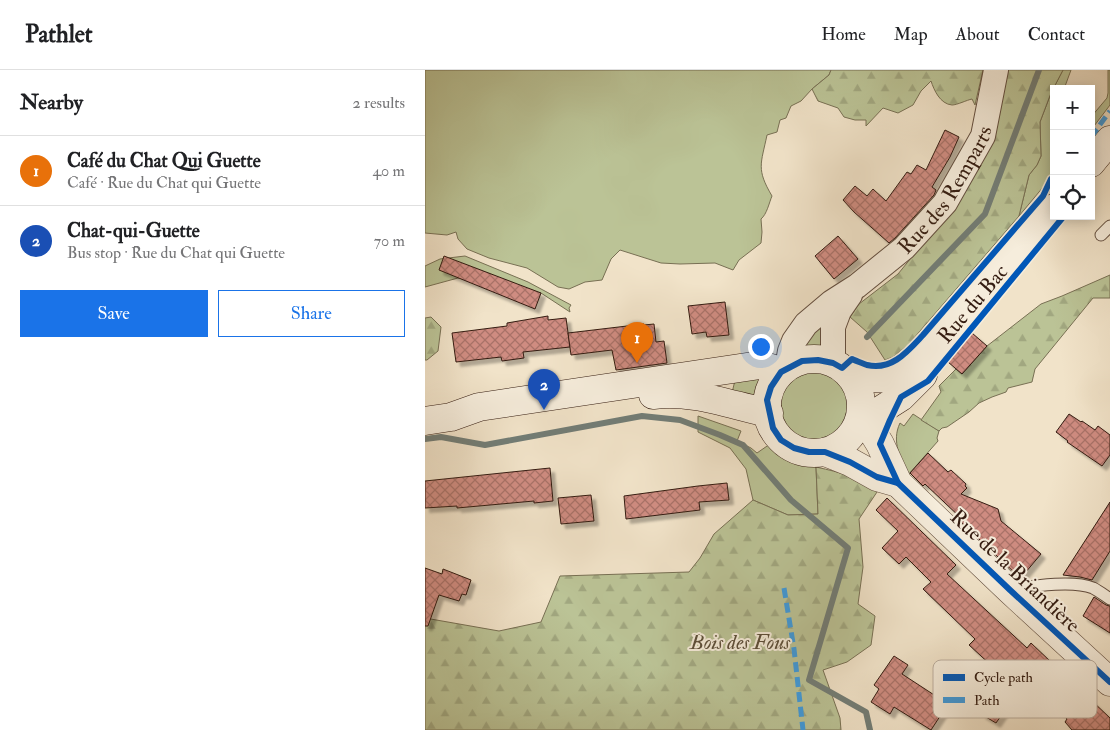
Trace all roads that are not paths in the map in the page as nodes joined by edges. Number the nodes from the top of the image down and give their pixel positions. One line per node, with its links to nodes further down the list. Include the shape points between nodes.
1 (996, 70): 7 (street, Rue des Remparts, via 983,136 945,203 904,248)
2 (1110, 140): 3 (main road)
3 (1095, 158)
4 (1050, 213): 8 (main road, Rue du Bac)
5 (1110, 226): 6 (lane)
6 (1101, 235)
7 (857, 286): 9 (street, Rue des Remparts, via 839,311 833,326); 10 (street, Rue des Remparts, via 806,324 794,341)
8 (929, 355): 9 (main road, via 890,378 863,378); 11 (main road, via 923,375)
9 (841, 369): 10 (main road, via 818,360 802,361); 14 (main road, via 858,387 862,402)
10 (784, 370): 12 (main road, via 771,387 767,400); 13 (main road, via 760,366 479,407)
11 (901, 397): 14 (main road); 15 (main road)
12 (769, 413): 13 (main road, via 694,395 667,393); 16 (main road, via 781,440 809,452)
13 (438, 419)
14 (861, 419): 15 (main road, Rue de la Briandière); 16 (main road, via 850,435)
15 (880, 444): 17 (main road, Rue de la Briandière)
16 (825, 452): 17 (main road, Rue de la Briandière, via 877,477)
17 (898, 483): 18 (main road, Rue de la Briandière)
18 (1010, 590): 19 (lane, via 1069,584 1092,588); 20 (main road, Rue de la Briandière)
19 (1110, 598)
20 (1086, 660)
21 (1097, 670): 22 (main road, Rue de la Briandière)
22 (1110, 682)

